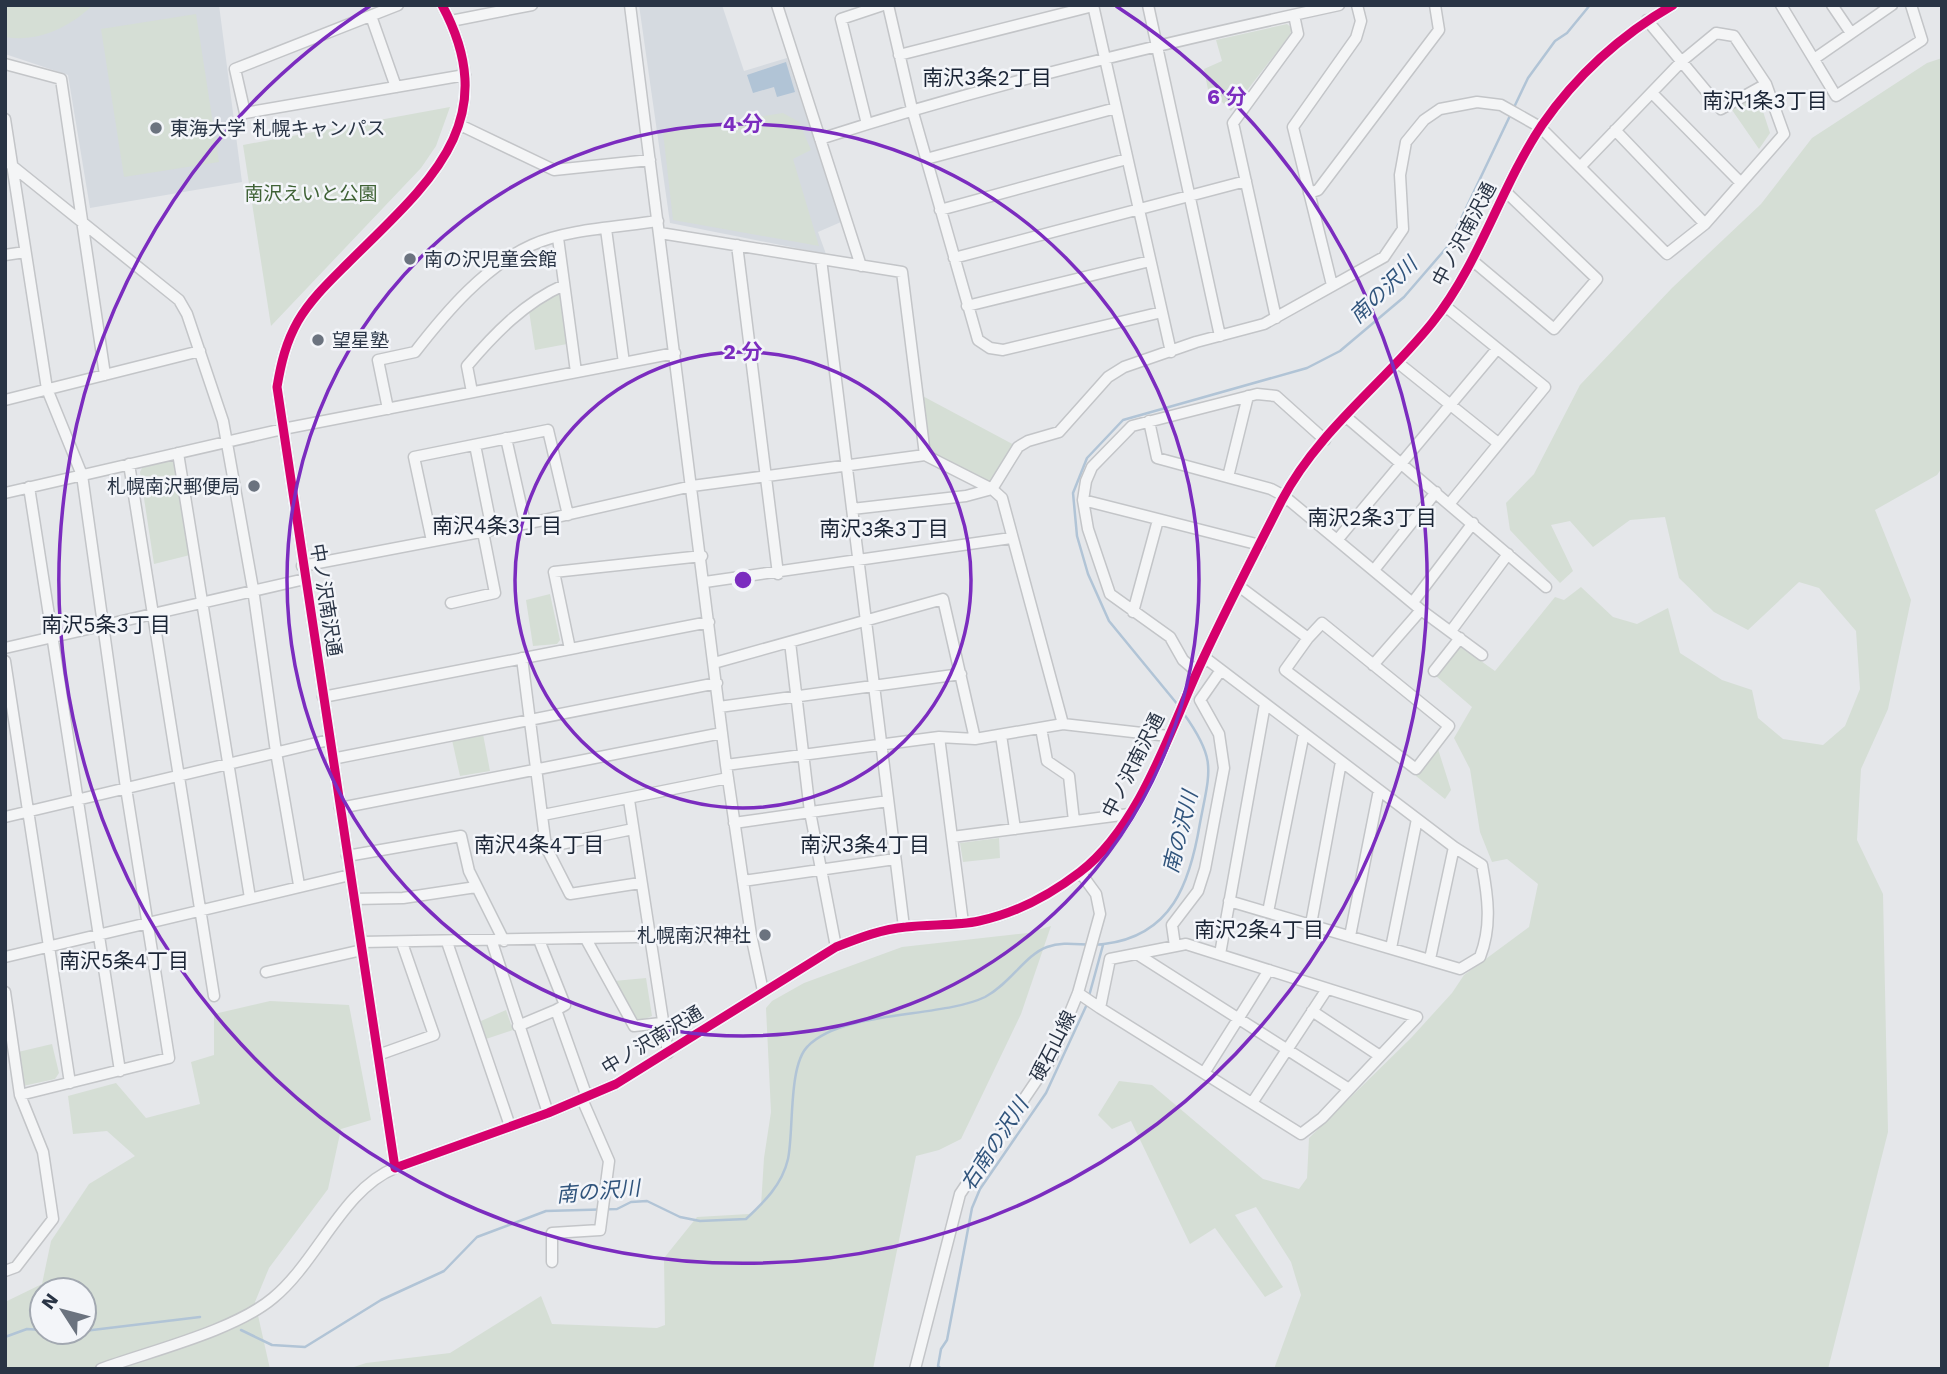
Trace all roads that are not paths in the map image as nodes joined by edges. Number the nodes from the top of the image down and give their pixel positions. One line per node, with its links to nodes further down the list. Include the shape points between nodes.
1 (398, 5): 18 (street)
2 (442, 5): 20 (street, 中ノ沢南沢通)
3 (533, 5): 20 (street)
4 (629, 5): 42 (street)
5 (778, 5): 39 (street)
6 (885, 5): 23 (street); 35 (street, via 841,19)
7 (1148, 5): 22 (street)
8 (1339, 5): 17 (street)
9 (1357, 5): 48 (street, via 1361,21 1356,38 1293,127)
10 (1435, 5): 48 (street, via 1439,30 1318,190)
11 (1673, 5): 19 (street, 中ノ沢南沢通)
12 (1781, 5): 25 (street)
13 (1832, 5): 21 (street)
14 (1892, 5): 21 (street)
15 (1911, 5): 25 (street, via 1922,40 1836,96)
16 (1093, 6): 23 (street); 24 (street)
17 (1294, 15): 22 (street); 45 (street, via 1298,34 1233,123)
18 (371, 16): 30 (street); 30 (street, via 235,69 244,113)
19 (1647, 20): 26 (street); 37 (street, 中ノ沢南沢通, via 1584,74)
20 (451, 21): 28 (street, 中ノ沢南沢通)
21 (1851, 33): 25 (street)
22 (1157, 44): 24 (street); 49 (street)
23 (900, 55): 33 (street)
24 (1105, 58): 32 (street); 33 (street)
25 (1814, 59)
26 (1682, 61): 29 (street, via 1721,109); 29 (street, via 1716,33 1734,36); 31 (street)
27 (5, 65): 53 (street, via 61,79)
28 (465, 75): 30 (street); 36 (street, 中ノ沢南沢通)
29 (1766, 84): 46 (street, via 1784,134)
30 (396, 87)
31 (1652, 93): 38 (street); 46 (street)
32 (1116, 108): 40 (street); 41 (street)
33 (912, 109): 35 (street); 40 (street)
34 (5, 118): 43 (street)
35 (867, 124): 39 (street)
36 (460, 125): 42 (street, via 554,170); 89 (street, 中ノ沢南沢通, via 450,150 429,180 298,321 281,360 277,387)
37 (1541, 127): 44 (street); 47 (street, 中ノ沢南沢通); 67 (street, via 1501,105 1457,104 1424,120 1406,142 1401,158 1403,229 1397,242 1384,257)
38 (1615, 130): 44 (street); 54 (street)
39 (820, 139): 65 (street)
40 (926, 159): 51 (street)
41 (1127, 159): 50 (street); 51 (street)
42 (650, 160): 52 (street)
43 (9, 163): 53 (street); 59 (street)
44 (1580, 167): 54 (street, via 1667,254)
45 (1246, 181): 49 (street); 71 (street)
46 (1741, 183): 54 (street)
47 (1506, 192): 64 (street, 中ノ沢南沢通); 64 (street, via 1597,279 1554,329)
48 (1309, 193): 67 (street)
49 (1190, 195): 50 (street); 72 (street)
50 (1139, 208): 61 (street); 63 (street)
51 (940, 210): 61 (street)
52 (658, 221): 55 (street); 56 (street)
53 (85, 224): 74 (street, via 179,300); 80 (street)
54 (1705, 224)
55 (607, 229): 57 (street); 78 (street)
56 (660, 233): 58 (street); 76 (street)
57 (558, 237): 66 (street); 86 (street, via 533,244 502,262 436,325 415,352 378,360)
58 (737, 246): 62 (street); 101 (street)
59 (25, 252): 60 (street); 81 (street)
60 (5, 255)
61 (954, 258): 68 (street)
62 (821, 259): 65 (street); 99 (street)
63 (1150, 261): 68 (street); 70 (street)
64 (1473, 261): 69 (street, 中ノ沢南沢通)
65 (861, 266): 96 (street, via 902,272)
66 (564, 285): 79 (street); 82 (street, via 548,292 488,341 467,366)
67 (1332, 285): 71 (street)
68 (967, 306): 70 (street, via 978,340 1003,349)
69 (1445, 306): 73 (street); 77 (street, 中ノ沢南沢通)
70 (1162, 312): 75 (street)
71 (1276, 317): 72 (street)
72 (1220, 336): 75 (street)
73 (1497, 349): 85 (street); 93 (street, via 1545,387)
74 (200, 351): 80 (street); 92 (street)
75 (1171, 352): 105 (street, via 1108,377 1059,432 1018,447)
76 (675, 353): 78 (street); 103 (street)
77 (1398, 362): 85 (street); 87 (street, 中ノ沢南沢通)
78 (624, 363): 79 (street)
79 (576, 372): 82 (street)
80 (105, 375): 81 (street)
81 (47, 389): 84 (street); 100 (street)
82 (472, 393): 86 (street)
83 (1248, 396): 88 (street); 91 (street, via 1276,396); 102 (street)
84 (5, 400)
85 (1451, 404): 93 (street); 97 (street)
86 (387, 409): 89 (street)
87 (1345, 416): 91 (street, 中ノ沢南沢通); 97 (street)
88 (1149, 421): 102 (street, via 1157,458); 109 (street, via 1132,426 1092,467)
89 (283, 429): 92 (street); 124 (street, 中ノ沢南沢通)
90 (506, 438): 94 (street); 112 (street, via 548,430); 114 (street)
91 (1325, 440): 108 (street, 中ノ沢南沢通)
92 (227, 442): 95 (street); 131 (street)
93 (1498, 443): 110 (street)
94 (475, 445): 116 (street); 119 (street, via 414,457)
95 (178, 453): 98 (street); 132 (street)
96 (925, 455): 99 (street); 105 (street)
97 (1400, 463): 106 (street); 118 (street)
98 (129, 464): 100 (street); 136 (street)
99 (846, 465): 101 (street); 111 (street)
100 (82, 475): 104 (street); 139 (street)
101 (766, 475): 103 (street); 126 (street)
102 (1227, 477): 108 (street)
103 (692, 486): 112 (street); 122 (street)
104 (29, 487): 107 (street); 141 (street)
105 (992, 489): 111 (street); 117 (street, via 1002,498)
106 (1436, 492): 110 (street); 125 (street)
107 (5, 493)
108 (1284, 496): 118 (street); 120 (street, 中ノ沢南沢通)
109 (1083, 500): 113 (street); 135 (street, via 1110,594)
110 (1450, 503): 115 (street)
111 (852, 509): 123 (street)
112 (568, 515): 114 (street)
113 (1158, 520): 120 (street); 135 (street)
114 (525, 523): 116 (street)
115 (1473, 523): 121 (street); 134 (street)
116 (488, 531): 119 (street); 133 (street, via 495,593)
117 (1011, 538): 123 (street); 163 (street)
118 (1338, 538): 125 (street)
119 (432, 541): 124 (street)
120 (1260, 545): 129 (street, 中ノ沢南沢通)
121 (1508, 554): 130 (street); 140 (street)
122 (702, 556): 128 (street); 145 (street, via 554,572)
123 (858, 562): 126 (street); 138 (street)
124 (302, 566): 127 (street, 中ノ沢南沢通)
125 (1374, 570): 134 (street)
126 (778, 573): 128 (street)
127 (305, 579): 131 (street); 158 (street, 中ノ沢南沢通)
128 (705, 582): 137 (street)
129 (1240, 587): 142 (street); 147 (street, 中ノ沢南沢通)
130 (1546, 587)
131 (253, 589): 132 (street); 173 (street)
132 (204, 601): 136 (street); 177 (street)
133 (451, 603)
134 (1417, 606): 140 (street); 151 (street)
135 (1133, 612): 155 (street, via 1170,637)
136 (153, 614): 139 (street); 180 (street)
137 (709, 622): 145 (street); 150 (street)
138 (865, 622): 143 (street); 154 (street, via 943,599); 157 (street)
139 (104, 625): 141 (street); 182 (street)
140 (1455, 635): 146 (street); 153 (street)
141 (54, 637): 144 (street); 185 (street)
142 (1308, 638): 151 (street, via 1322,623); 151 (street, via 1285,670 1416,769 1449,726)
143 (790, 642): 150 (street); 159 (street)
144 (5, 648)
145 (570, 649): 148 (street)
146 (1482, 655)
147 (1204, 657): 152 (street); 155 (street, 中ノ沢南沢通)
148 (522, 658): 158 (street); 162 (street)
149 (5, 661): 188 (street)
150 (714, 663): 156 (street)
151 (1373, 665)
152 (1220, 670): 160 (street); 230 (street, via 1200,700 1219,734 1224,768 1205,869 1198,891 1172,925)
153 (1434, 671)
154 (961, 674): 157 (street); 170 (street)
155 (1195, 676): 168 (street, 中ノ沢南沢通)
156 (716, 683): 161 (street); 162 (street)
157 (874, 688): 159 (street); 172 (street)
158 (323, 697): 171 (street, 中ノ沢南沢通)
159 (796, 698): 161 (street); 174 (street)
160 (1265, 704): 166 (street); 212 (street)
161 (719, 707): 165 (street)
162 (530, 720): 175 (street); 179 (street)
163 (1063, 724): 164 (street); 168 (street)
164 (1041, 728): 167 (street); 194 (street, via 1047,761 1069,776)
165 (722, 733): 178 (street); 179 (street)
166 (1304, 733): 176 (street); 214 (street)
167 (1001, 735): 170 (street); 197 (street)
168 (1168, 736): 190 (street, 中ノ沢南沢通)
169 (940, 737): 170 (street); 172 (street); 198 (street)
170 (975, 739)
171 (329, 740): 173 (street); 175 (street, 中ノ沢南沢通)
172 (881, 745): 174 (street); 186 (street)
173 (276, 752): 177 (street); 208 (street)
174 (803, 754): 178 (street); 189 (street)
175 (332, 759): 187 (street, 中ノ沢南沢通)
176 (1341, 762): 183 (street); 216 (street)
177 (227, 764): 180 (street); 210 (street)
178 (726, 765): 181 (street)
179 (537, 769): 187 (street); 191 (street)
180 (177, 776): 182 (street); 213 (street)
181 (728, 778): 184 (street); 195 (street)
182 (126, 788): 185 (street); 217 (street)
183 (1379, 790): 193 (street); 221 (street)
184 (629, 800): 191 (street); 196 (street)
185 (76, 801): 188 (street); 220 (street)
186 (888, 801): 189 (street); 202 (street)
187 (340, 808): 201 (street, 中ノ沢南沢通)
188 (27, 812): 192 (street); 231 (street)
189 (810, 812): 195 (street); 203 (street)
190 (1129, 814): 194 (street); 204 (street, 中ノ沢南沢通)
191 (542, 816): 199 (street)
192 (5, 817)
193 (1417, 820): 200 (street); 233 (street)
194 (1074, 821): 197 (street)
195 (734, 823): 206 (street)
196 (633, 829): 199 (street); 207 (street)
197 (1015, 829): 198 (street)
198 (952, 837): 215 (street)
199 (546, 847): 207 (street, via 570,894)
200 (1454, 847): 237 (street); 237 (street, via 1482,865 1489,898 1488,937 1480,957 1460,969)
201 (347, 856): 205 (street, 中ノ沢南沢通); 209 (street, via 461,836)
202 (895, 859): 203 (street); 218 (street)
203 (820, 870): 206 (street); 232 (street)
204 (1080, 872): 215 (street, 中ノ沢南沢通, via 1048,895 1014,911); 243 (street, 硬石山線, via 1100,904)
205 (350, 875): 208 (street); 211 (street, 中ノ沢南沢通)
206 (743, 881): 219 (street)
207 (640, 883): 222 (street)
208 (299, 886): 210 (street)
209 (476, 887): 211 (street); 225 (street)
210 (250, 898): 213 (street)
211 (354, 900): 229 (street, 中ノ沢南沢通)
212 (1229, 901): 214 (street); 235 (street)
213 (201, 912): 217 (street); 244 (street)
214 (1268, 912): 216 (street)
215 (963, 923): 218 (street, 中ノ沢南沢通)
216 (1311, 924): 221 (street)
217 (147, 925): 220 (street); 255 (street, via 169,1058)
218 (904, 927): 232 (street, 中ノ沢南沢通)
219 (751, 934): 222 (street); 241 (street)
220 (98, 935): 231 (street); 255 (street)
221 (1350, 936): 233 (street)
222 (648, 938): 223 (street); 249 (street)
223 (586, 939): 224 (street); 249 (street, via 634,1026)
224 (538, 940): 225 (street); 246 (street, via 565,1005)
225 (504, 941): 227 (street)
226 (447, 942): 227 (street); 228 (street); 263 (street)
227 (492, 942): 250 (street)
228 (402, 943): 229 (street); 253 (street, via 434,1035)
229 (361, 946): 239 (street); 253 (street, 中ノ沢南沢通)
230 (1175, 946): 234 (street); 235 (street, via 1186,944)
231 (49, 947): 236 (street); 257 (street)
232 (836, 947): 241 (street, 中ノ沢南沢通)
233 (1391, 948): 237 (street)
234 (1137, 954): 245 (street, via 1110,959); 248 (street)
235 (1220, 954): 238 (street)
236 (5, 957)
237 (1430, 959)
238 (1269, 970): 240 (street); 248 (street)
239 (266, 972)
240 (1327, 989): 247 (street); 254 (street, via 1417,1017)
241 (763, 991): 252 (street, 中ノ沢南沢通)
242 (5, 992): 259 (street)
243 (1078, 993): 245 (street); 268 (street, 硬石山線, via 1051,1059 960,1194)
244 (214, 996)
245 (1100, 1008): 256 (street)
246 (556, 1010): 250 (street); 260 (street)
247 (1312, 1011): 251 (street); 254 (street)
248 (1238, 1019): 251 (street); 256 (street)
249 (662, 1023): 252 (street)
250 (518, 1026): 262 (street)
251 (1287, 1050): 258 (street); 261 (street)
252 (668, 1053): 260 (street, 中ノ沢南沢通)
253 (377, 1055): 264 (street, 中ノ沢南沢通)
254 (1380, 1056): 258 (street)
255 (120, 1071): 257 (street)
256 (1204, 1073): 261 (street)
257 (70, 1083): 259 (street)
258 (1349, 1089): 261 (street, via 1301,1133)
259 (20, 1095): 266 (street, via 43,1152 53,1219 16,1267)
260 (585, 1098): 262 (street, 中ノ沢南沢通); 265 (street, via 609,1161 600,1230 552,1233)
261 (1252, 1103)
262 (548, 1113): 263 (street, 中ノ沢南沢通)
263 (510, 1126): 264 (street, 中ノ沢南沢通)
264 (395, 1168): 267 (street, via 378,1175 358,1195 306,1265 272,1300 224,1325)
265 (552, 1262)
266 (5, 1271)
267 (101, 1369)
268 (915, 1369)

